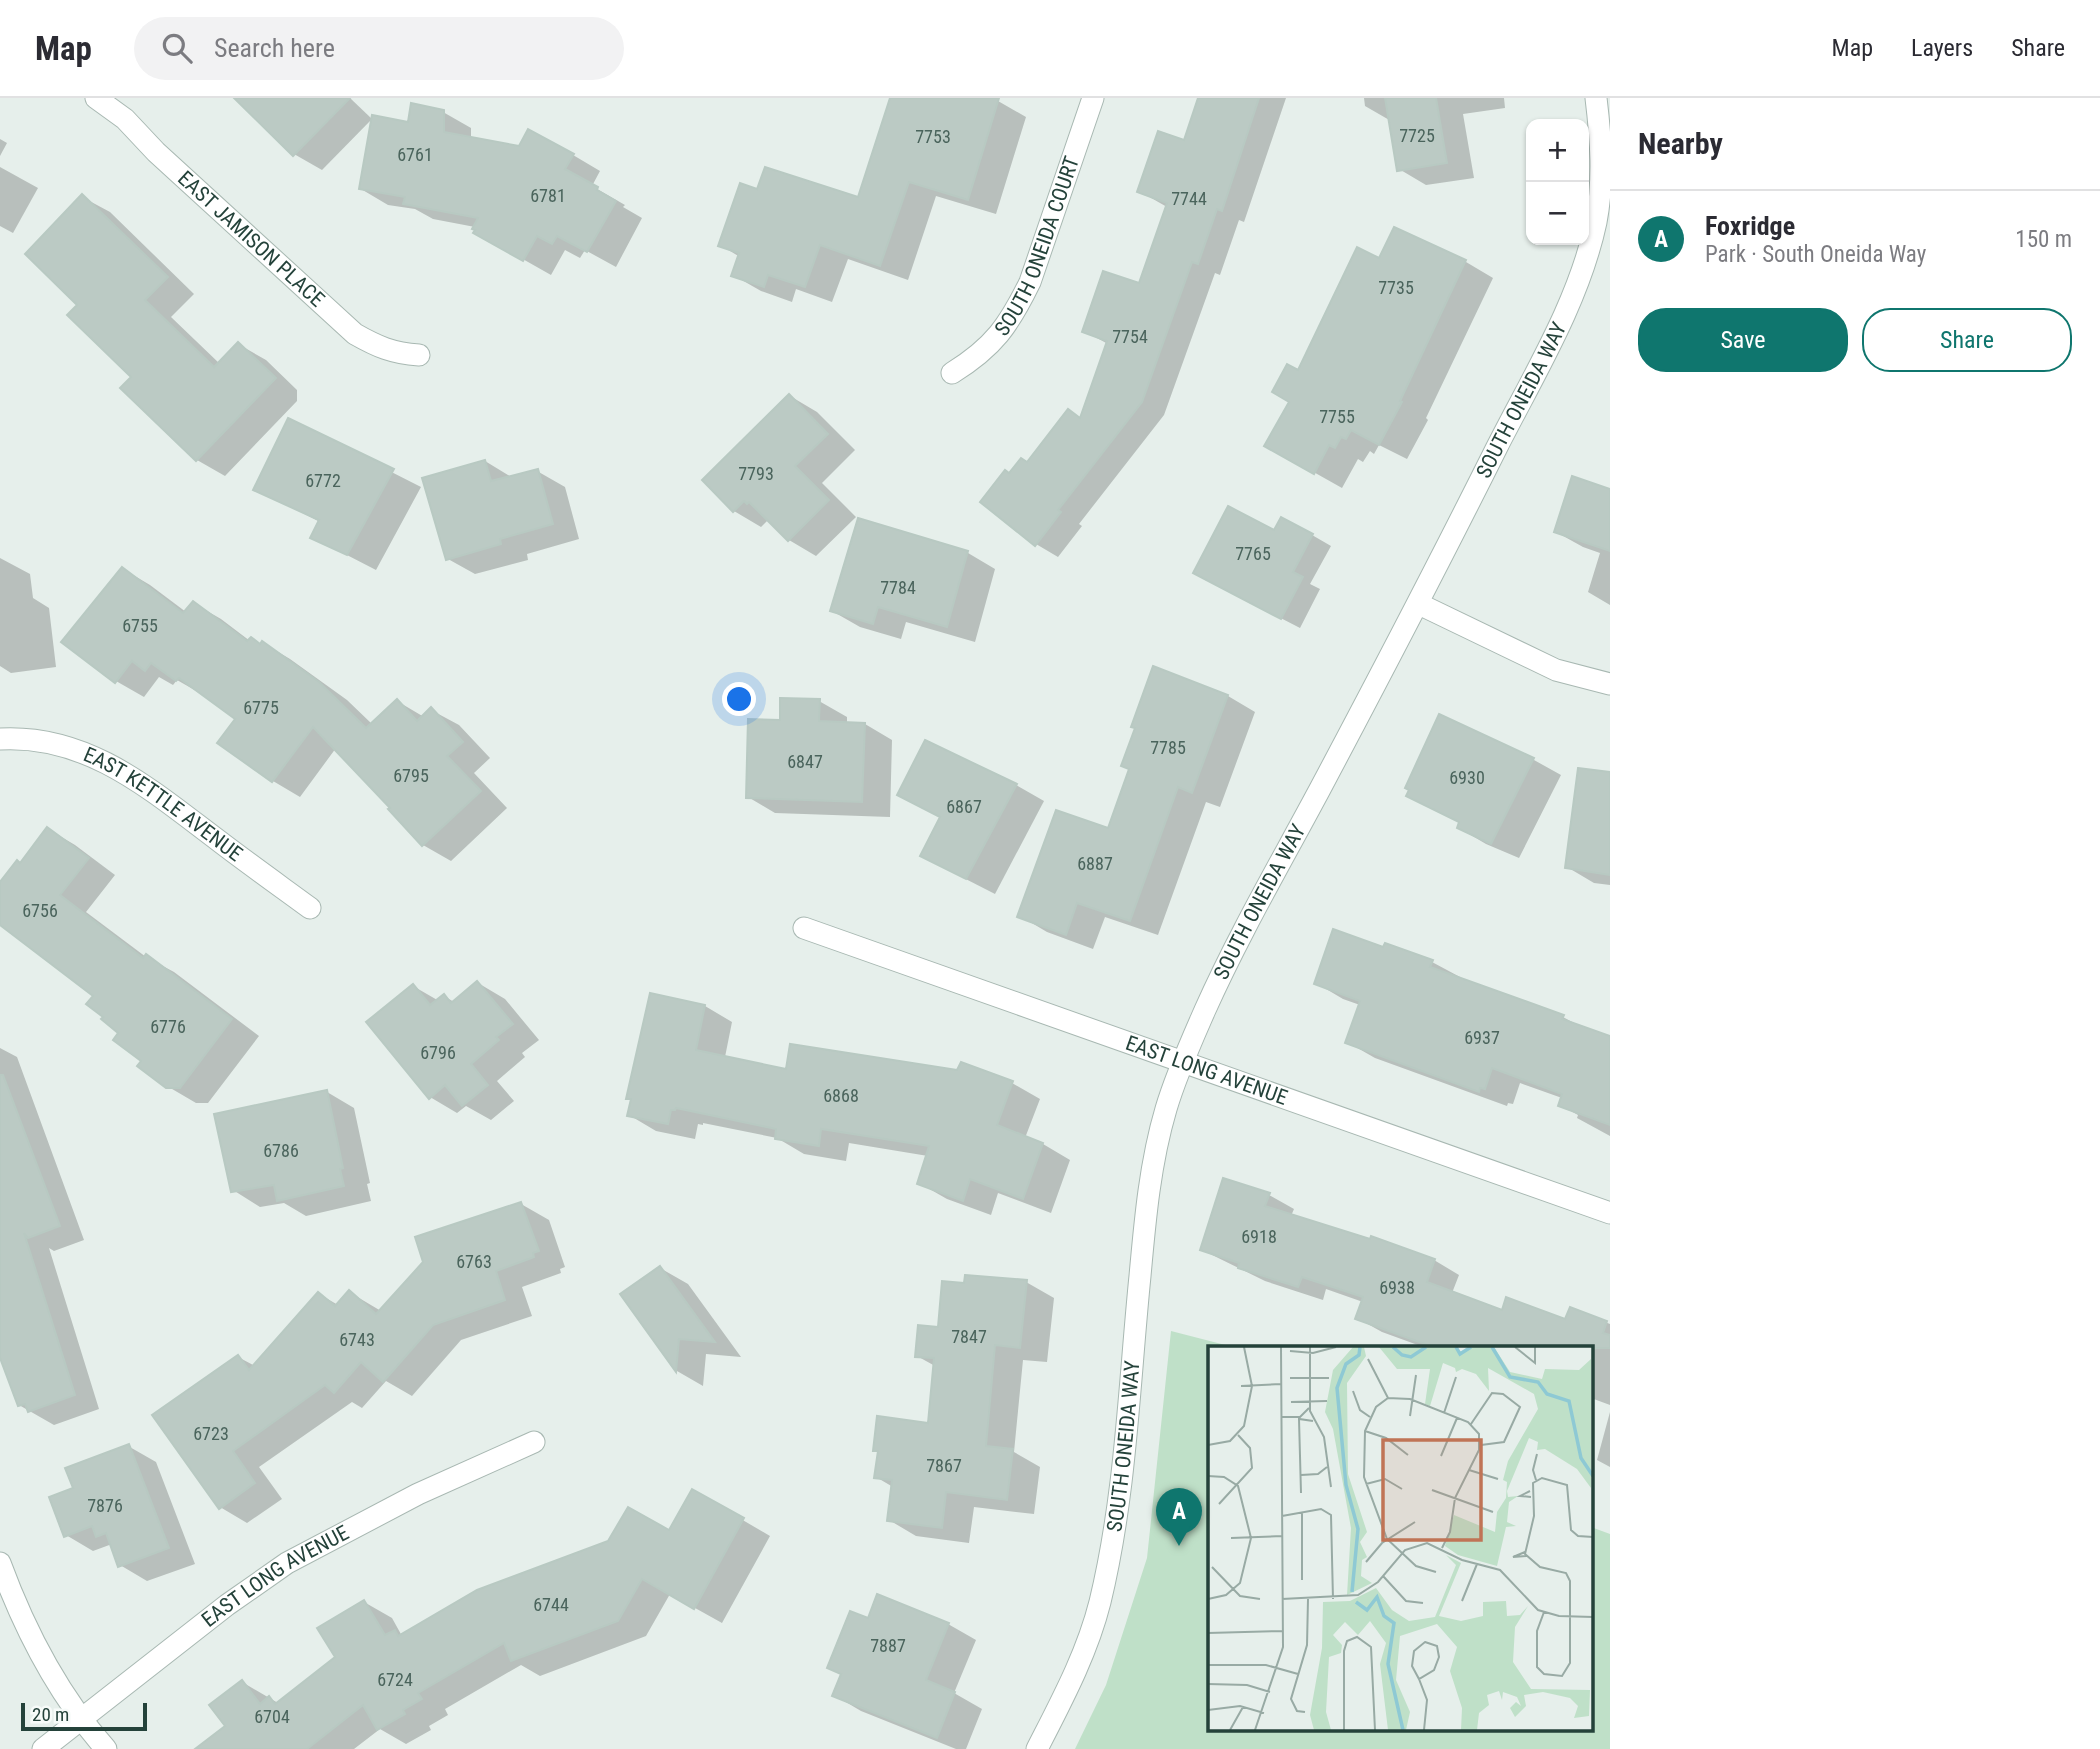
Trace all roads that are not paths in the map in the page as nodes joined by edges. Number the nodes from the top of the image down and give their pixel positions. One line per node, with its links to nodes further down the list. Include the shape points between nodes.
1 (96, 98): 5 (street, EAST JAMISON PLACE, via 355,334 380,348)
2 (1093, 98): 6 (street, SOUTH ONEIDA COURT, via 1017,308 978,357)
3 (1596, 98): 4 (street, SOUTH ONEIDA WAY)
4 (1606, 184): 7 (street, SOUTH ONEIDA WAY, via 1583,271)
5 (419, 355)
6 (952, 373)
7 (1419, 604): 8 (street, via 1556,670); 12 (street, SOUTH ONEIDA WAY, via 1230,959)
8 (1610, 684)
9 (0, 739): 10 (street, EAST KETTLE AVENUE, via 62,744 124,772)
10 (310, 908)
11 (804, 929): 12 (street, EAST LONG AVENUE)
12 (1183, 1061): 13 (street, EAST LONG AVENUE); 19 (street, SOUTH ONEIDA WAY, via 1154,1164 1121,1491 1099,1605 1064,1697)
13 (1610, 1213)
14 (534, 1442): 16 (street, EAST LONG AVENUE, via 418,1494 287,1563)
15 (0, 1563): 16 (street, via 27,1628)
16 (80, 1720): 17 (street, EAST LONG AVENUE); 18 (street)
17 (43, 1749)
18 (106, 1749)
19 (1037, 1749)

